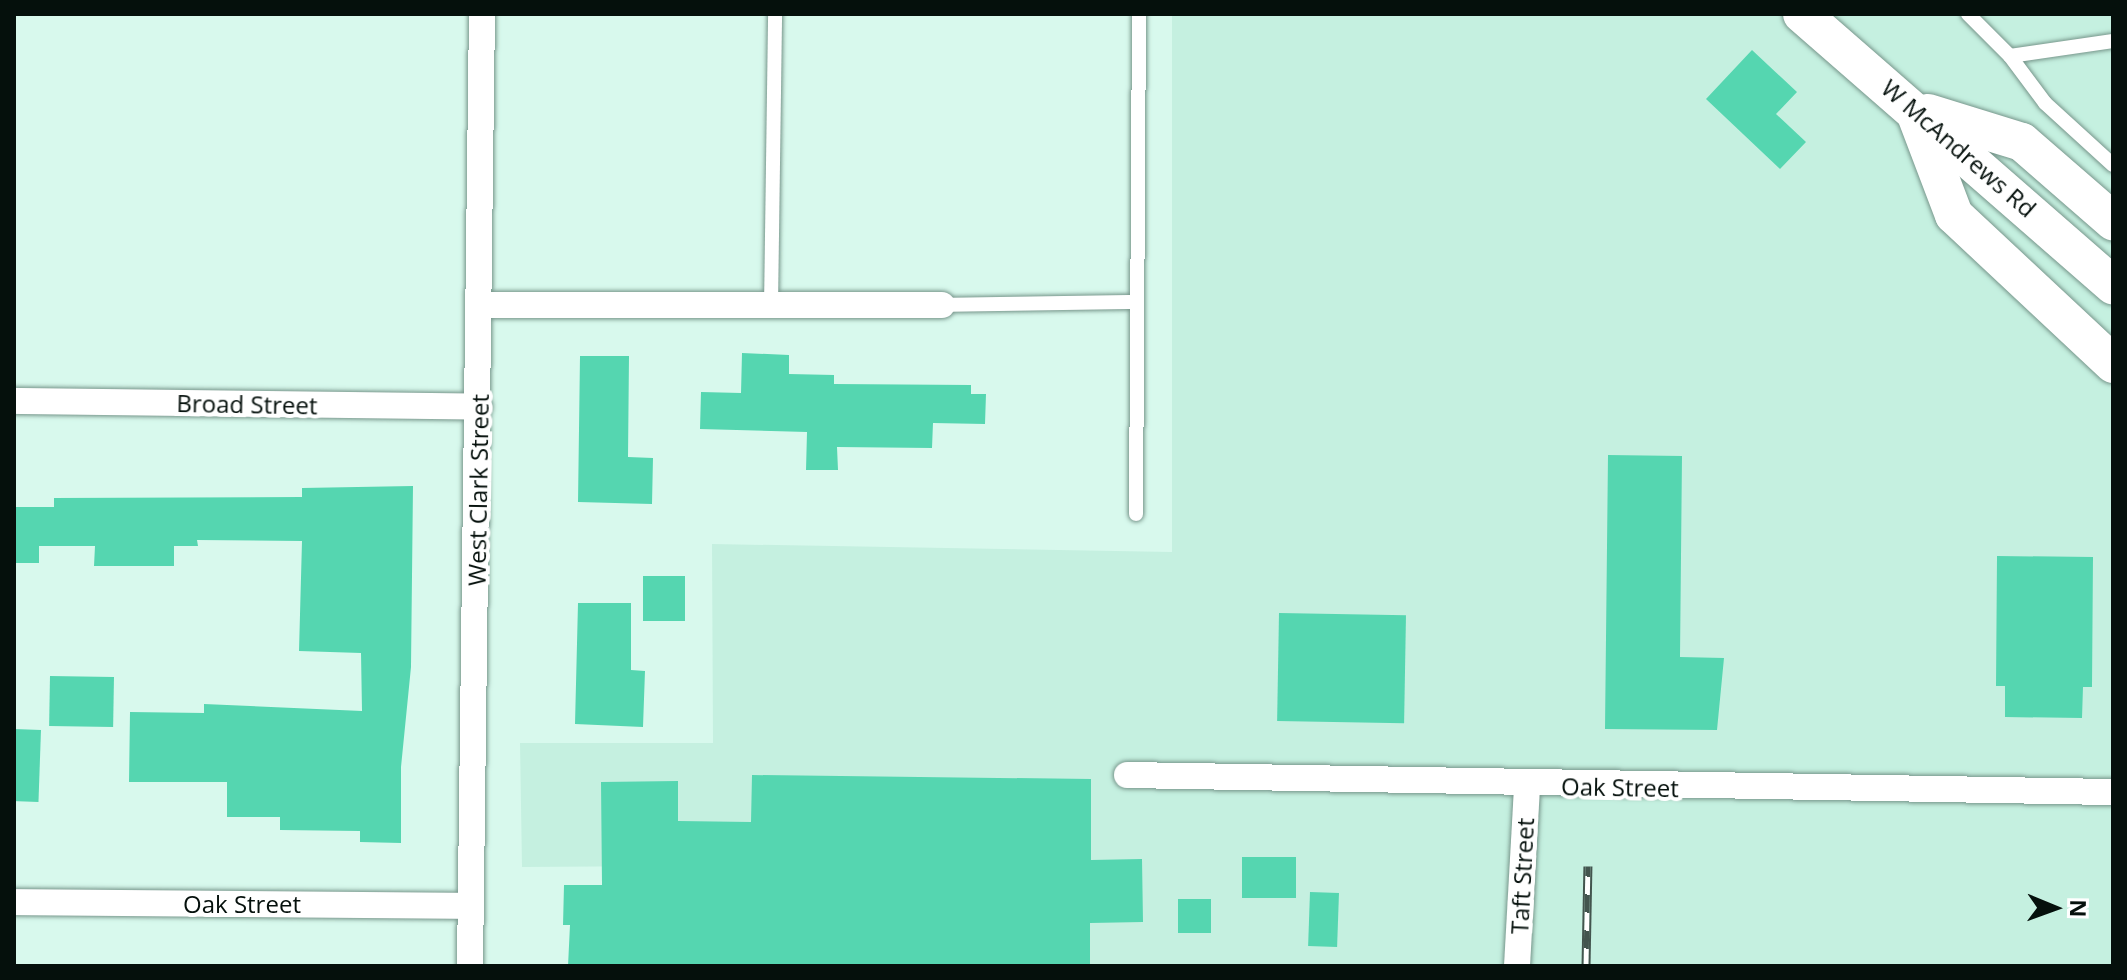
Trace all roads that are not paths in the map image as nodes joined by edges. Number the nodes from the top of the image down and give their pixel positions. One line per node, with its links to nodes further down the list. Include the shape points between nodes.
1 (482, 14): 13 (street, West Clark Street)
2 (775, 14): 15 (lane)
3 (1139, 14): 12 (lane)
4 (1802, 14): 8 (main road, W McAndrews Rd)
5 (1968, 14): 7 (lane)
6 (2113, 41): 7 (lane)
7 (2010, 56): 9 (lane, via 2045,103)
8 (1913, 109): 10 (main road, via 2022,142); 11 (main road, W McAndrews Rd); 16 (main road, via 1954,215)
9 (2113, 165)
10 (2113, 221)
11 (2113, 285)
12 (1137, 302): 14 (lane); 19 (lane)
13 (481, 305): 15 (street); 18 (street, West Clark Street)
14 (942, 305): 15 (street)
15 (771, 307)
16 (2113, 364)
17 (14, 401): 18 (street, Broad Street)
18 (479, 407): 24 (street, West Clark Street)
19 (1136, 514)
20 (1127, 775): 21 (street, Oak Street)
21 (1527, 786): 22 (street, Oak Street); 26 (street, Taft Street)
22 (2113, 792)
23 (14, 902): 24 (street, Oak Street)
24 (471, 906): 25 (street, West Clark Street)
25 (470, 966)
26 (1517, 966)

